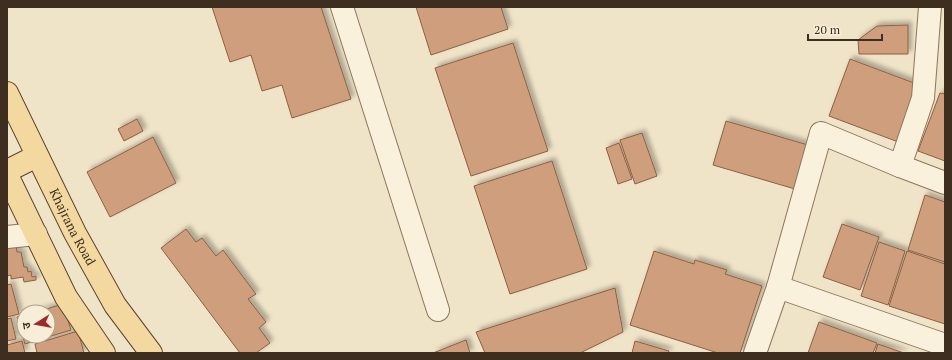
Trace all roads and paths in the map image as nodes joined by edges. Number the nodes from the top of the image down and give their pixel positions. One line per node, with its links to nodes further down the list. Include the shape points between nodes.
1 (342, 7): 12 (street)
2 (930, 7): 5 (street, via 923,98)
3 (7, 93): 4 (main road, Khajrana Road)
4 (37, 156): 6 (main road); 15 (main road, Khajrana Road, via 75,233 115,305)
5 (900, 166): 8 (street); 11 (street, via 821,133)
6 (7, 171)
7 (7, 175): 9 (main road)
8 (945, 183)
9 (36, 234): 10 (street); 14 (main road, via 66,297)
10 (7, 237)
11 (778, 287): 13 (street); 16 (street)
12 (438, 310)
13 (945, 345)
14 (104, 353)
15 (150, 353)
16 (755, 353)

